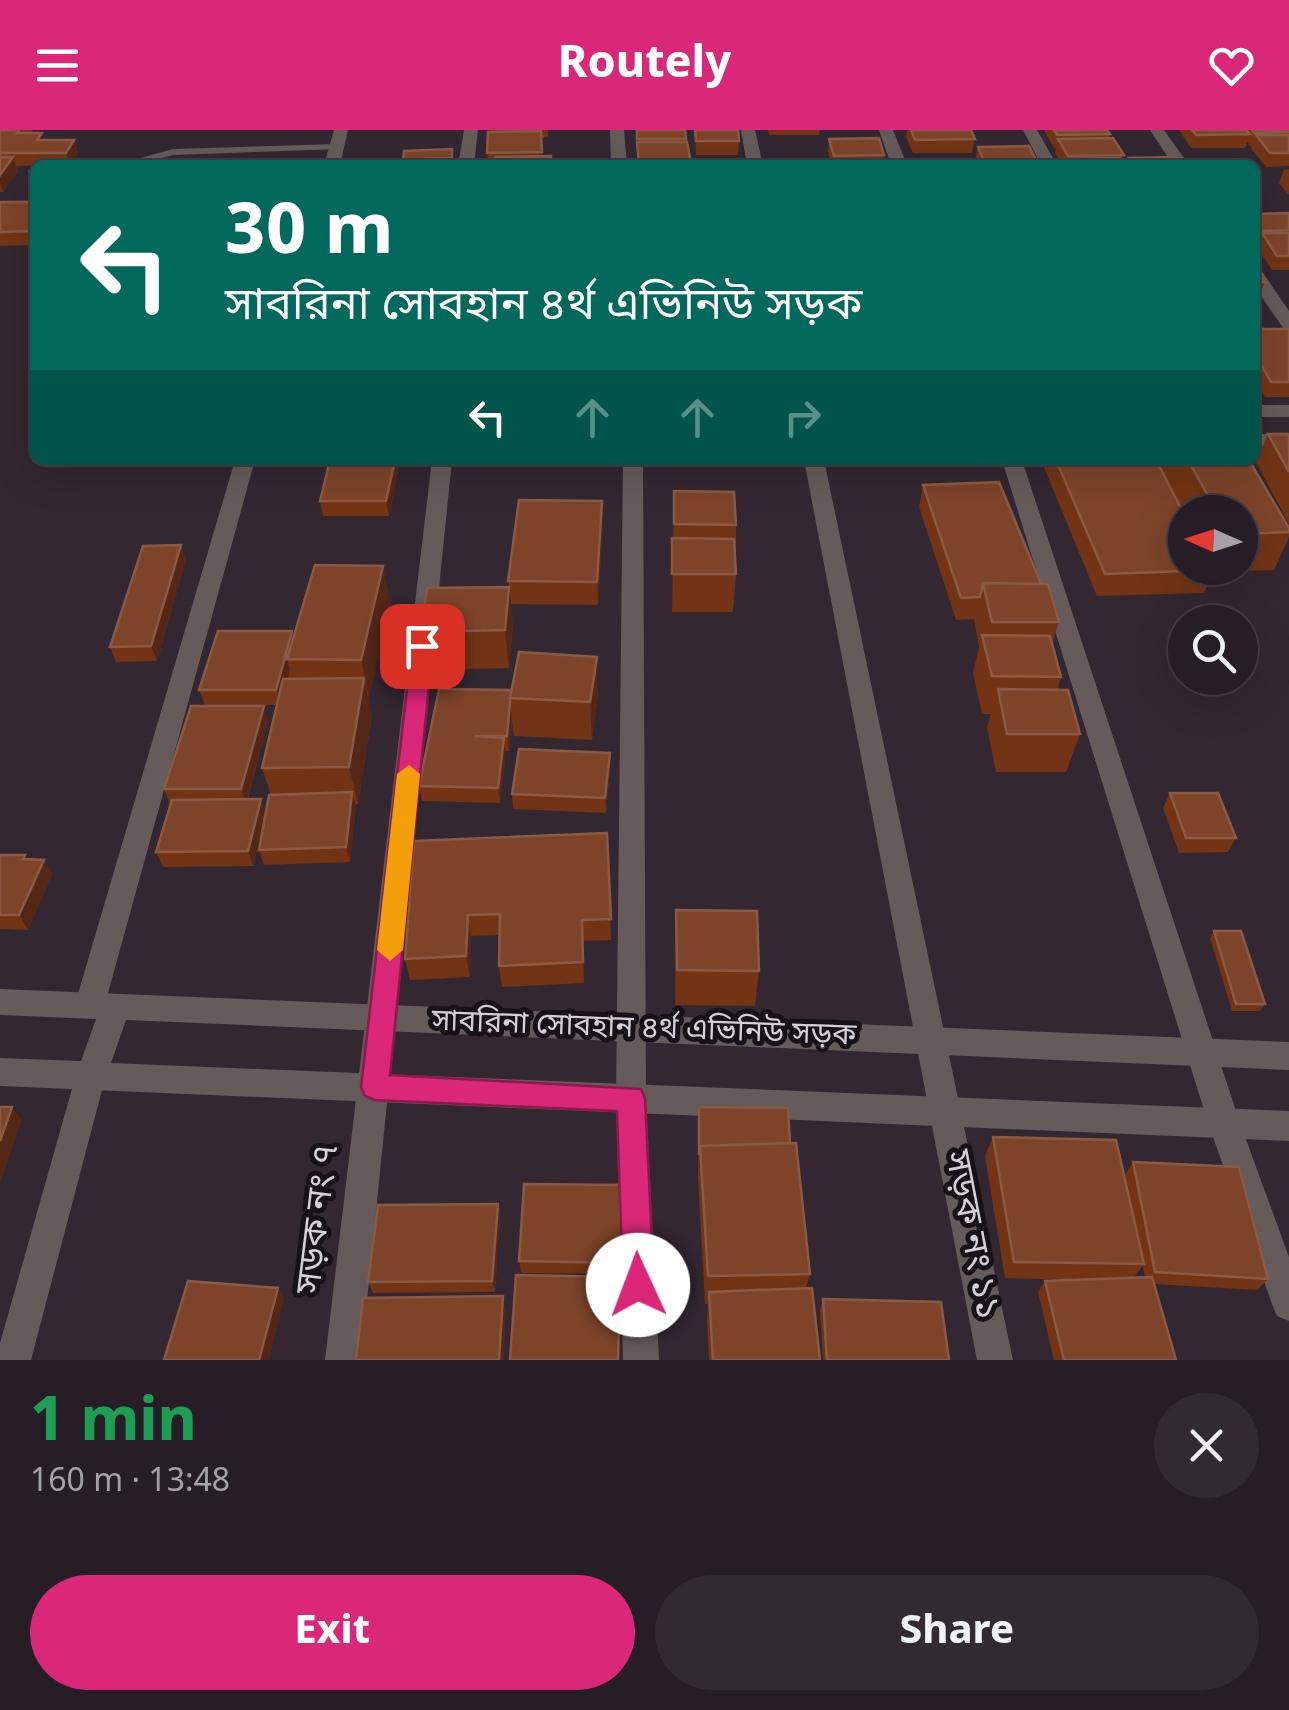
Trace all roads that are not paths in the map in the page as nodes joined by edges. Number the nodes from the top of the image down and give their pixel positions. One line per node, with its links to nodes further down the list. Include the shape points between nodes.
1 (342, 130): 8 (street)
2 (471, 130): 11 (street)
3 (616, 130): 12 (street)
4 (748, 130): 13 (street)
5 (886, 130): 14 (street)
6 (1030, 130): 15 (street)
7 (1157, 130): 16 (street)
8 (337, 147): 9 (lane, via 173,152); 10 (street)
9 (141, 160)
10 (333, 160)
11 (467, 160)
12 (619, 160)
13 (754, 160)
14 (897, 160)
15 (1046, 160)
16 (1178, 160)
17 (1260, 281): 18 (street)
18 (1289, 324)
19 (1260, 411): 20 (street)
20 (1289, 411)
21 (1260, 440): 22 (street)
22 (1289, 440)
23 (244, 465): 29 (street)
24 (441, 465): 30 (street, সড়ক নং ৭)
25 (632, 465): 31 (street)
26 (815, 465): 32 (street, সড়ক নং ১১)
27 (1014, 465): 33 (street)
28 (0, 1002): 29 (street, সাবরিনা সোবহান ৪র্থ এভিনিউ সড়ক)
29 (103, 1005): 30 (street, সাবরিনা সোবহান ৪র্থ এভিনিউ সড়ক); 36 (street)
30 (382, 1019): 31 (street, সাবরিনা সোবহান ৪র্থ এভিনিউ সড়ক); 37 (street, সড়ক নং ৭)
31 (632, 1029): 32 (street, সাবরিনা সোবহান ৪র্থ এভিনিউ সড়ক); 38 (street)
32 (932, 1041): 33 (street, সাবরিনা সোবহান ৪র্থ এভিনিউ সড়ক); 39 (street, সড়ক নং ১১)
33 (1201, 1052): 34 (street, সাবরিনা সোবহান ৪র্থ এভিনিউ সড়ক); 40 (street)
34 (1289, 1056)
35 (0, 1072): 36 (street)
36 (91, 1076): 37 (street); 43 (street)
37 (375, 1087): 38 (street); 44 (street, সড়ক নং ৭)
38 (631, 1098): 39 (street); 45 (street)
39 (947, 1111): 40 (street); 46 (street, সড়ক নং ১১)
40 (1224, 1123): 41 (street); 42 (street)
41 (1289, 1126)
42 (1289, 1304)
43 (13, 1360)
44 (343, 1360)
45 (641, 1360)
46 (995, 1360)

